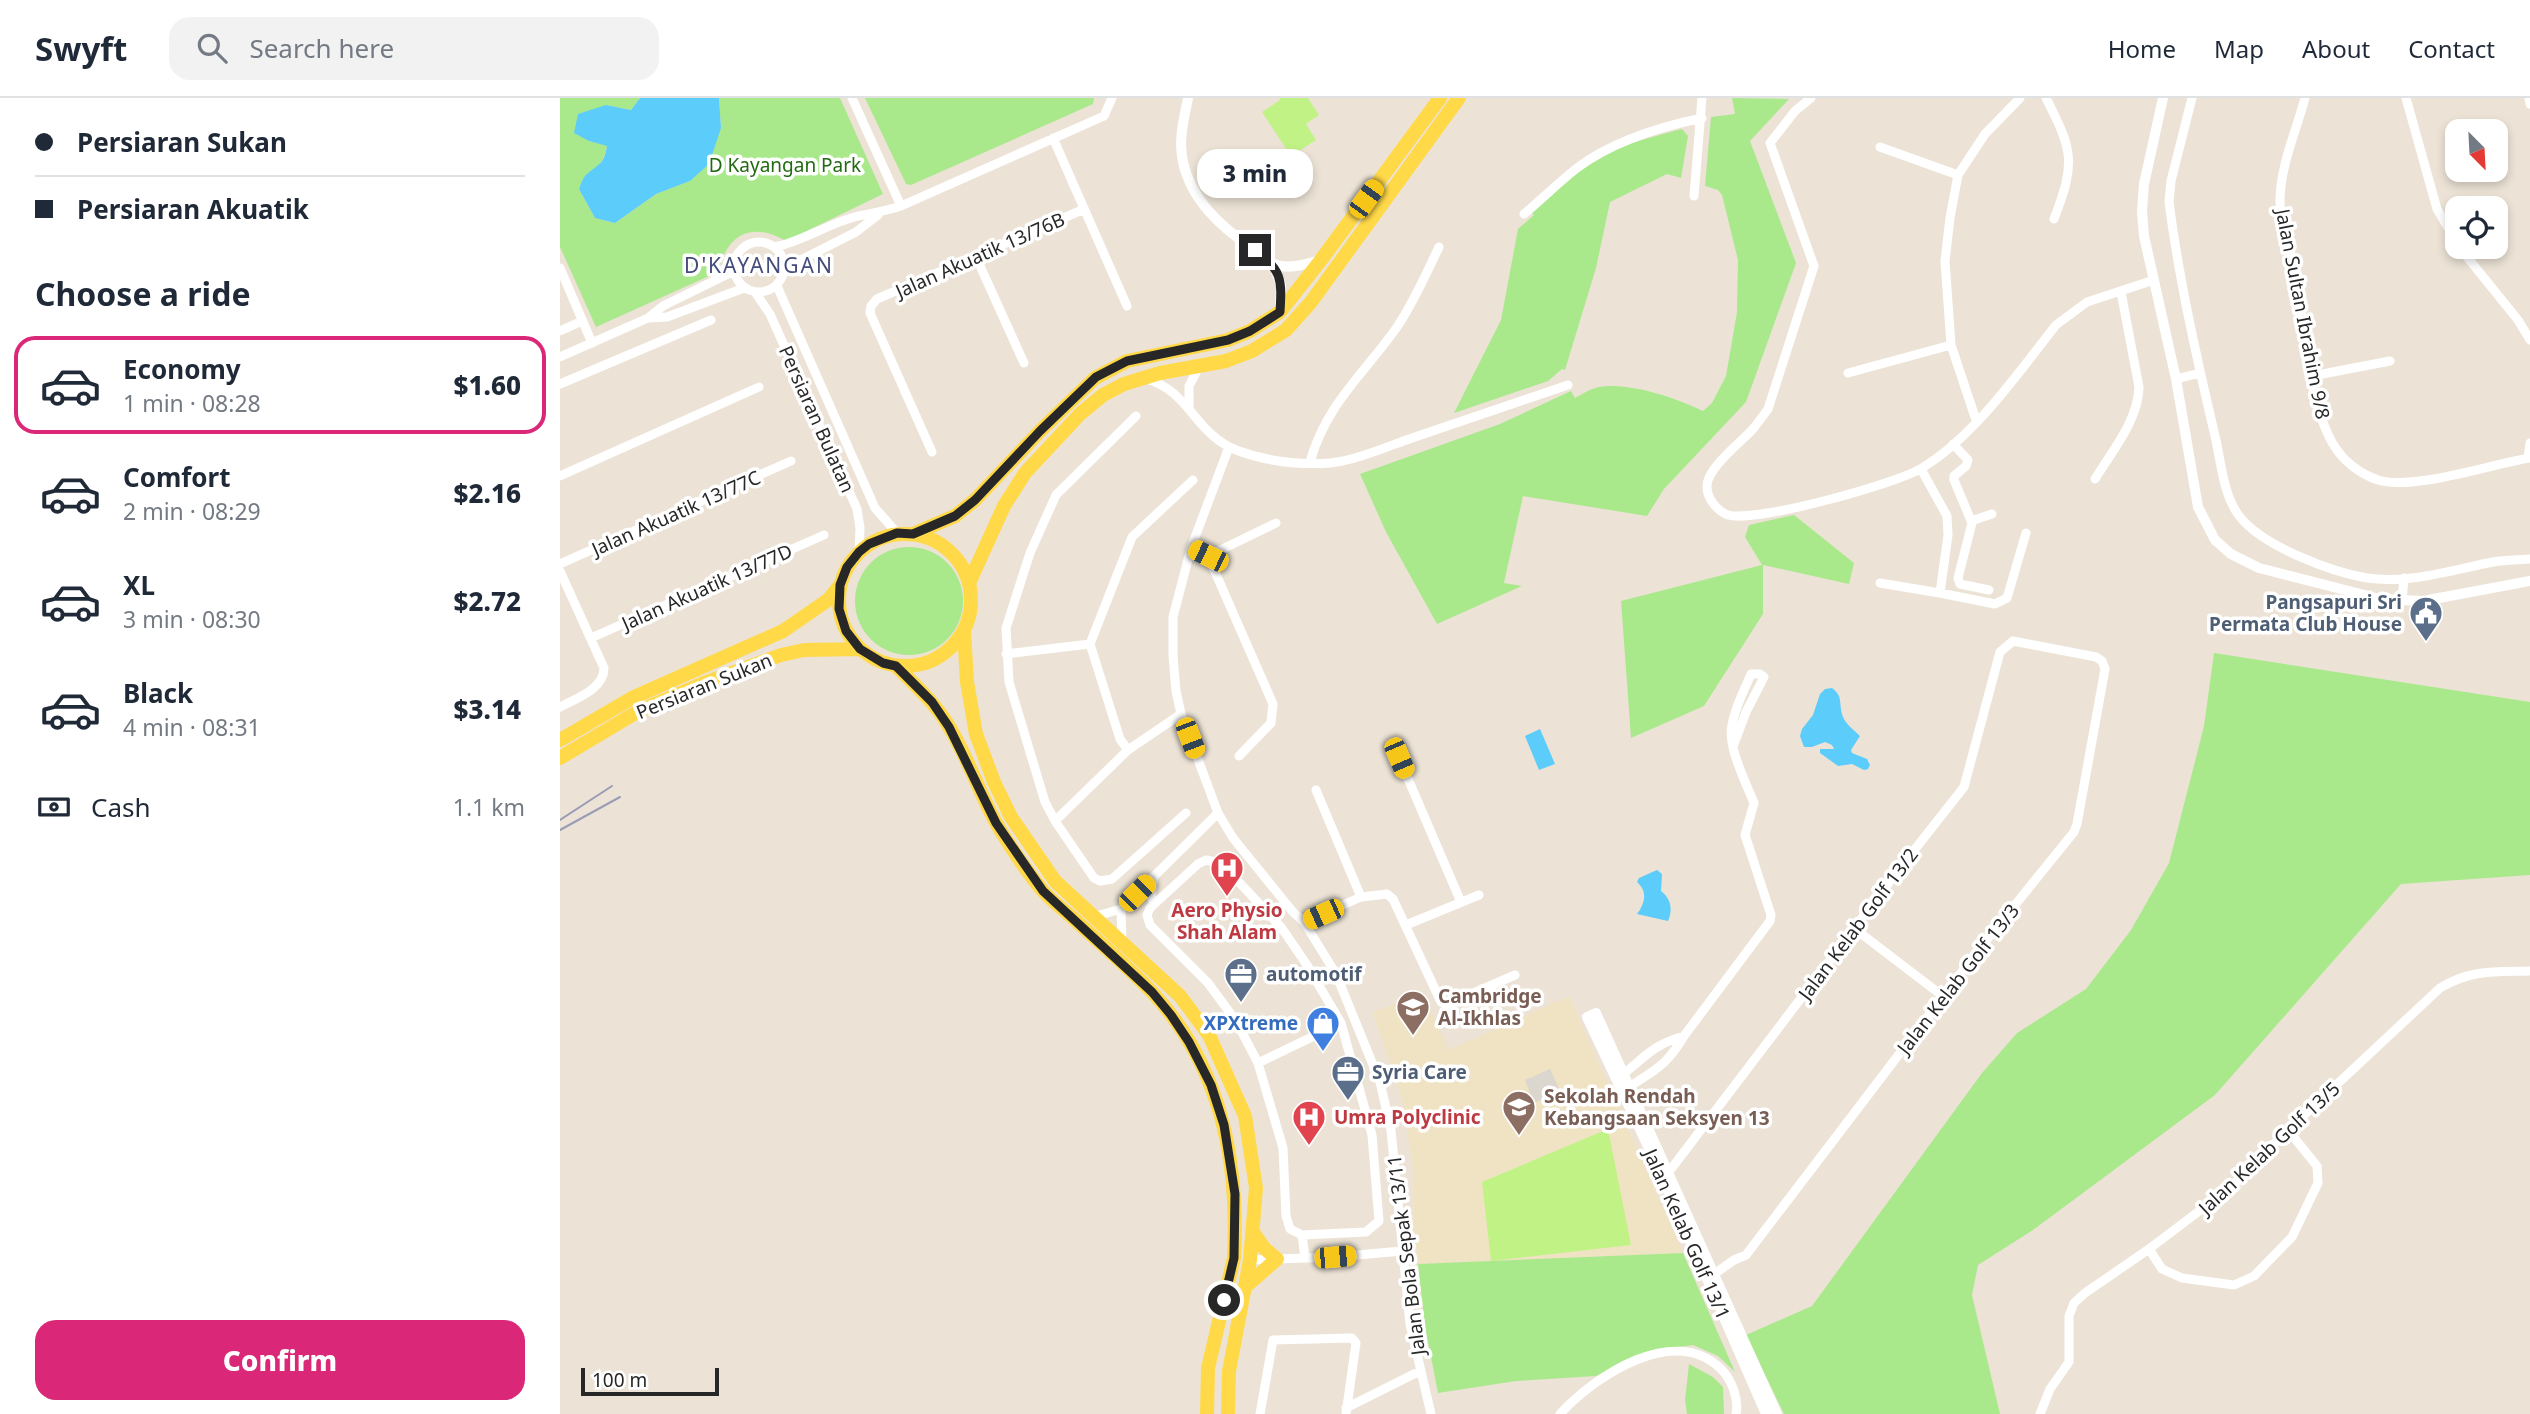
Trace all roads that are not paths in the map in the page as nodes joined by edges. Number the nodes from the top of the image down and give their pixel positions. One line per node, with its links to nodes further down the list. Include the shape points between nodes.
1 (852, 98): 21 (street)
2 (1112, 98): 17 (street, via 1104,116)
3 (1188, 98): 32 (street, via 1181,132 1188,180 1214,218)
4 (1440, 98): 31 (main road)
5 (1459, 98): 53 (main road, via 1286,330 1252,351)
6 (1702, 98): 16 (street)
7 (1811, 98): 72 (street, via 1770,143 1814,266 1768,409 1710,474 1709,496 1727,514 1761,514 1877,487)
8 (2020, 98): 19 (street, via 1985,134)
9 (2046, 98): 25 (street, via 2069,157 2066,186)
10 (2163, 98): 36 (street, via 2142,211)
11 (2192, 98): 55 (street, via 2169,202)
12 (2305, 98): 56 (street, Jalan Sultan Ibrahim 9/8, via 2280,201)
13 (2406, 98): 26 (street, via 2437,209)
14 (2529, 98): 15 (street)
15 (2530, 104)
16 (1702, 118): 20 (street); 24 (street, via 1613,146 1578,167)
17 (1053, 138): 21 (street); 22 (street)
18 (1880, 147): 19 (street)
19 (1958, 175): 49 (street, via 1945,261)
20 (1694, 195)
21 (901, 206): 23 (street)
22 (1082, 209): 29 (street, Jalan Akuatik 13/76B); 41 (street)
23 (879, 214): 27 (street, via 857,216); 34 (street, via 856,232)
24 (1524, 214)
25 (2053, 219)
26 (2445, 223)
27 (775, 247): 34 (street); 35 (street, via 750,243 737,254)
28 (1440, 247): 71 (street, via 1412,305 1328,415)
29 (976, 257): 52 (street); 68 (street, Jalan Akuatik 13/76B, via 877,299 871,306 870,313)
30 (2469, 259): 47 (street)
31 (1321, 260): 32 (street, via 1296,266); 42 (main road)
32 (1273, 264): 42 (street, via 1281,285)
33 (560, 268): 45 (street)
34 (785, 268): 37 (street)
35 (734, 271): 38 (street); 43 (street)
36 (2154, 281): 40 (street); 58 (street)
37 (777, 286): 39 (street); 79 (street, Persiaran Bulatan, via 875,508)
38 (744, 288): 39 (street); 43 (street, via 667,317)
39 (755, 292): 84 (street, Persiaran Bulatan, via 771,314 857,509)
40 (2121, 292): 64 (street, via 2087,302 2056,325); 74 (street, via 2138,400 2135,414)
41 (1127, 306)
42 (1280, 312): 81 (main road, via 1228,340 1127,361 1096,377 975,500 955,516)
43 (648, 318): 48 (street)
44 (711, 320): 59 (street)
45 (582, 321): 46 (street); 48 (street)
46 (560, 331)
47 (2530, 340)
48 (592, 343): 50 (street)
49 (1951, 345): 54 (street); 64 (street)
50 (560, 357)
51 (2390, 361): 56 (street)
52 (1024, 363)
53 (1199, 367): 57 (main road); 62 (street, via 1189,386)
54 (1848, 373)
55 (2200, 373): 58 (street); 89 (street, via 2227,488 2240,518 2277,546 2315,563 2368,578)
56 (2312, 376): 69 (street, Jalan Sultan Ibrahim 9/8, via 2334,446 2343,458 2380,481 2404,482)
57 (1142, 378): 62 (street, via 1169,388); 91 (main road, via 1103,395 1025,474 1004,506)
58 (2176, 379): 96 (street, via 2198,507 2215,540 2259,568 2380,600)
59 (560, 384)
60 (1568, 385): 71 (street, via 1368,453 1331,463)
61 (759, 387): 73 (street)
62 (1189, 408): 67 (street, via 1199,424)
63 (1136, 416): 101 (street, via 1056,495 1030,553 1006,628)
64 (1976, 421): 66 (street)
65 (2530, 443): 69 (street)
66 (1953, 444): 72 (street); 77 (street, via 1968,460 1954,480)
67 (1229, 447): 71 (street, via 1255,457); 83 (street, Jalan Bola Sepak 13/11)
68 (932, 452)
69 (2529, 458)
70 (791, 461): 87 (street, Jalan Akuatik 13/77C)
71 (1310, 462)
72 (1921, 469): 95 (street, via 1947,516)
73 (560, 476)
74 (2095, 479)
75 (1193, 480): 99 (street, via 1132,537)
76 (1992, 514): 77 (street)
77 (1971, 521): 94 (street, via 1958,578 1960,584)
78 (1276, 523): 85 (street)
79 (897, 533): 81 (main road); 84 (main road)
80 (2026, 533): 95 (street, via 2007,598 1995,604)
81 (913, 534): 91 (main road, via 949,550)
82 (824, 536): 98 (street, Jalan Akuatik 13/77D)
83 (1191, 548): 85 (street); 105 (street, Jalan Bola Sepak 13/11, via 1173,617)
84 (859, 552): 93 (main road)
85 (1208, 556): 109 (street, via 1273,704 1271,723)
86 (2530, 559): 89 (street)
87 (560, 564)
88 (560, 571): 98 (street)
89 (2404, 578): 96 (street)
90 (2530, 581): 96 (street)
91 (970, 583): 97 (main road, via 971,608)
92 (1880, 583): 95 (street)
93 (840, 585): 100 (main road, via 839,609 846,631); 106 (main road, Persiaran Sukan, via 828,600 783,631 632,698)
94 (1989, 590)
95 (1940, 593)
96 (2402, 601)
97 (964, 631): 103 (main road, via 935,659); 123 (main road, via 976,734 994,782 1011,817 1055,881)
98 (591, 638): 104 (street, via 604,676 600,684)
99 (1090, 644): 101 (street); 108 (street, via 1120,739)
100 (860, 649): 103 (main road); 110 (main road, Persiaran Sukan, via 781,655 637,712)
101 (1006, 653): 115 (street, via 1009,682 1045,802)
102 (2102, 661): 127 (street, Jalan Kelab Golf 13/2, via 2013,641 2004,646 1964,787); 131 (street, Jalan Kelab Golf 13/3, via 2105,670 2074,832)
103 (896, 666): 144 (main road, via 932,702 949,727 996,823 1043,891 1152,992 1189,1042 1211,1085 1224,1125 1235,1194)
104 (560, 708)
105 (1181, 714): 108 (street); 114 (street, Jalan Bola Sepak 13/11)
106 (560, 740)
107 (1734, 744): 107 (street, via 1731,729 1736,708 1751,674 1760,674 1762,683); 134 (street, via 1736,761 1754,803 1745,835 1770,921)
108 (1128, 750): 115 (street)
109 (1239, 756)
110 (560, 758)
111 (1399, 758): 119 (street)
112 (1316, 790): 118 (street)
113 (1186, 813): 115 (street, via 1107,881 1094,878)
114 (1218, 813): 116 (street); 122 (street, Jalan Bola Sepak 13/11)
115 (1055, 821)
116 (1154, 876): 120 (street); 121 (street)
117 (1479, 895): 119 (street)
118 (1361, 897): 124 (street); 125 (street, via 1387,894)
119 (1461, 902): 125 (street)
120 (1154, 903): 126 (street, via 1198,864 1214,860); 135 (street, via 1147,915 1150,925 1208,983 1236,1021)
121 (1121, 909): 123 (street); 128 (street)
122 (1293, 912): 124 (street, Jalan Bola Sepak 13/11); 126 (street)
123 (1093, 917): 128 (main road)
124 (1304, 922): 138 (street, Jalan Bola Sepak 13/11, via 1336,974 1361,1030)
125 (1406, 925): 130 (street, via 1446,1005)
126 (1281, 927): 133 (street)
127 (1855, 929): 131 (street); 141 (street, Jalan Kelab Golf 13/2)
128 (1122, 942): 142 (main road, via 1180,996 1209,1035 1245,1116 1256,1188)
129 (2530, 971): 139 (street, Jalan Kelab Golf 13/5, via 2473,973 2440,988)
130 (1515, 975)
131 (1944, 997): 150 (street, Jalan Kelab Golf 13/3, via 1746,1255)
132 (1587, 1017): 136 (street, Jalan Kelab Golf 13/1)
133 (1341, 1023): 135 (street); 140 (street)
134 (1684, 1036): 136 (street, via 1650,1050); 137 (street, via 1658,1069)
135 (1258, 1063): 143 (street, via 1283,1148 1288,1222 1290,1229)
136 (1620, 1077): 137 (street, Jalan Kelab Golf 13/1)
137 (1626, 1089): 141 (street, Jalan Kelab Golf 13/1)
138 (1391, 1130): 140 (street); 146 (street, Jalan Bola Sepak 13/11)
139 (2288, 1130): 145 (street, Jalan Kelab Golf 13/5, via 2231,1187); 145 (street, via 2317,1166 2318,1183 2292,1237 2254,1276 2234,1285 2182,1278 2162,1269)
140 (1372, 1135): 143 (street, via 1379,1221 1366,1232)
141 (1666, 1177): 150 (street, Jalan Kelab Golf 13/1)
142 (1253, 1232): 148 (main road); 149 (main road)
143 (1302, 1234): 147 (street)
144 (1235, 1240): 149 (main road); 151 (main road)
145 (2149, 1249): 163 (street, Jalan Kelab Golf 13/5, via 2074,1304 2068,1316 2069,1362)
146 (1402, 1251): 147 (street); 153 (street, Jalan Bola Sepak 13/11)
147 (1305, 1258): 148 (street)
148 (1278, 1259): 149 (street); 152 (main road)
149 (1250, 1260): 151 (main road); 152 (main road)
150 (1711, 1277): 161 (street, Jalan Kelab Golf 13/1); 162 (street)
151 (1230, 1278): 155 (main road, via 1208,1368)
152 (1245, 1287): 156 (main road, via 1229,1371)
153 (1420, 1371): 154 (street); 158 (street, Jalan Bola Sepak 13/11)
154 (1346, 1411): 157 (street, via 1355,1340 1273,1340)
155 (1207, 1414)
156 (1228, 1414)
157 (1260, 1414)
158 (1431, 1414)
159 (1560, 1414): 160 (street, via 1592,1383 1613,1371 1660,1353 1679,1352 1712,1361 1727,1376)
160 (1736, 1414)
161 (1766, 1414)
162 (1777, 1414)
163 (2040, 1414)

